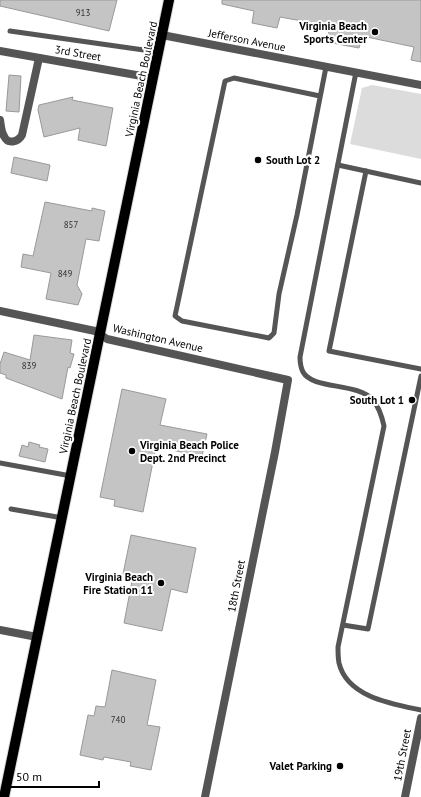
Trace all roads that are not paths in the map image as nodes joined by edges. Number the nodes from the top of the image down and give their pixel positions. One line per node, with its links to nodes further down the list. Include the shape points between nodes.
1 (169, 0): 3 (main road, Virginia Beach Boulevard)
2 (10, 31): 5 (lane)
3 (162, 34): 5 (main road, Virginia Beach Boulevard); 7 (street, Jefferson Avenue)
4 (0, 51): 6 (street, 3rd Street)
5 (158, 52): 9 (main road, Virginia Beach Boulevard)
6 (39, 58): 9 (street, 3rd Street); 12 (street, via 20,139 15,142 4,137)
7 (326, 67): 8 (street, Jefferson Avenue); 11 (lane)
8 (356, 72): 10 (street, Jefferson Avenue); 13 (lane)
9 (153, 78): 17 (main road, Virginia Beach Boulevard)
10 (421, 85)
11 (320, 96): 11 (lane, via 279,294 274,333 269,338 182,321 175,316 225,81 234,78)
12 (0, 120)
13 (338, 165): 14 (lane); 25 (lane, via 305,325 301,364 308,378 316,382 365,394 373,400 384,426)
14 (366, 171): 15 (lane); 18 (lane, via 329,351)
15 (421, 183)
16 (0, 311): 17 (street, Washington Avenue)
17 (100, 334): 20 (street, Washington Avenue, via 107,339); 22 (main road, Virginia Beach Boulevard)
18 (421, 369)
19 (421, 376): 25 (lane, via 368,629)
20 (288, 380): 31 (street, 18th Street)
21 (0, 463): 22 (lane)
22 (71, 476): 24 (main road, Virginia Beach Boulevard)
23 (11, 509): 24 (lane)
24 (62, 518): 27 (main road, Virginia Beach Boulevard)
25 (343, 625): 28 (lane, via 338,647 338,662 347,679 362,693 385,702)
26 (0, 630): 27 (street)
27 (37, 637): 30 (main road, Virginia Beach Boulevard)
28 (421, 710)
29 (421, 718): 32 (street, 19th Street)
30 (4, 797)
31 (205, 797)
32 (405, 797)

